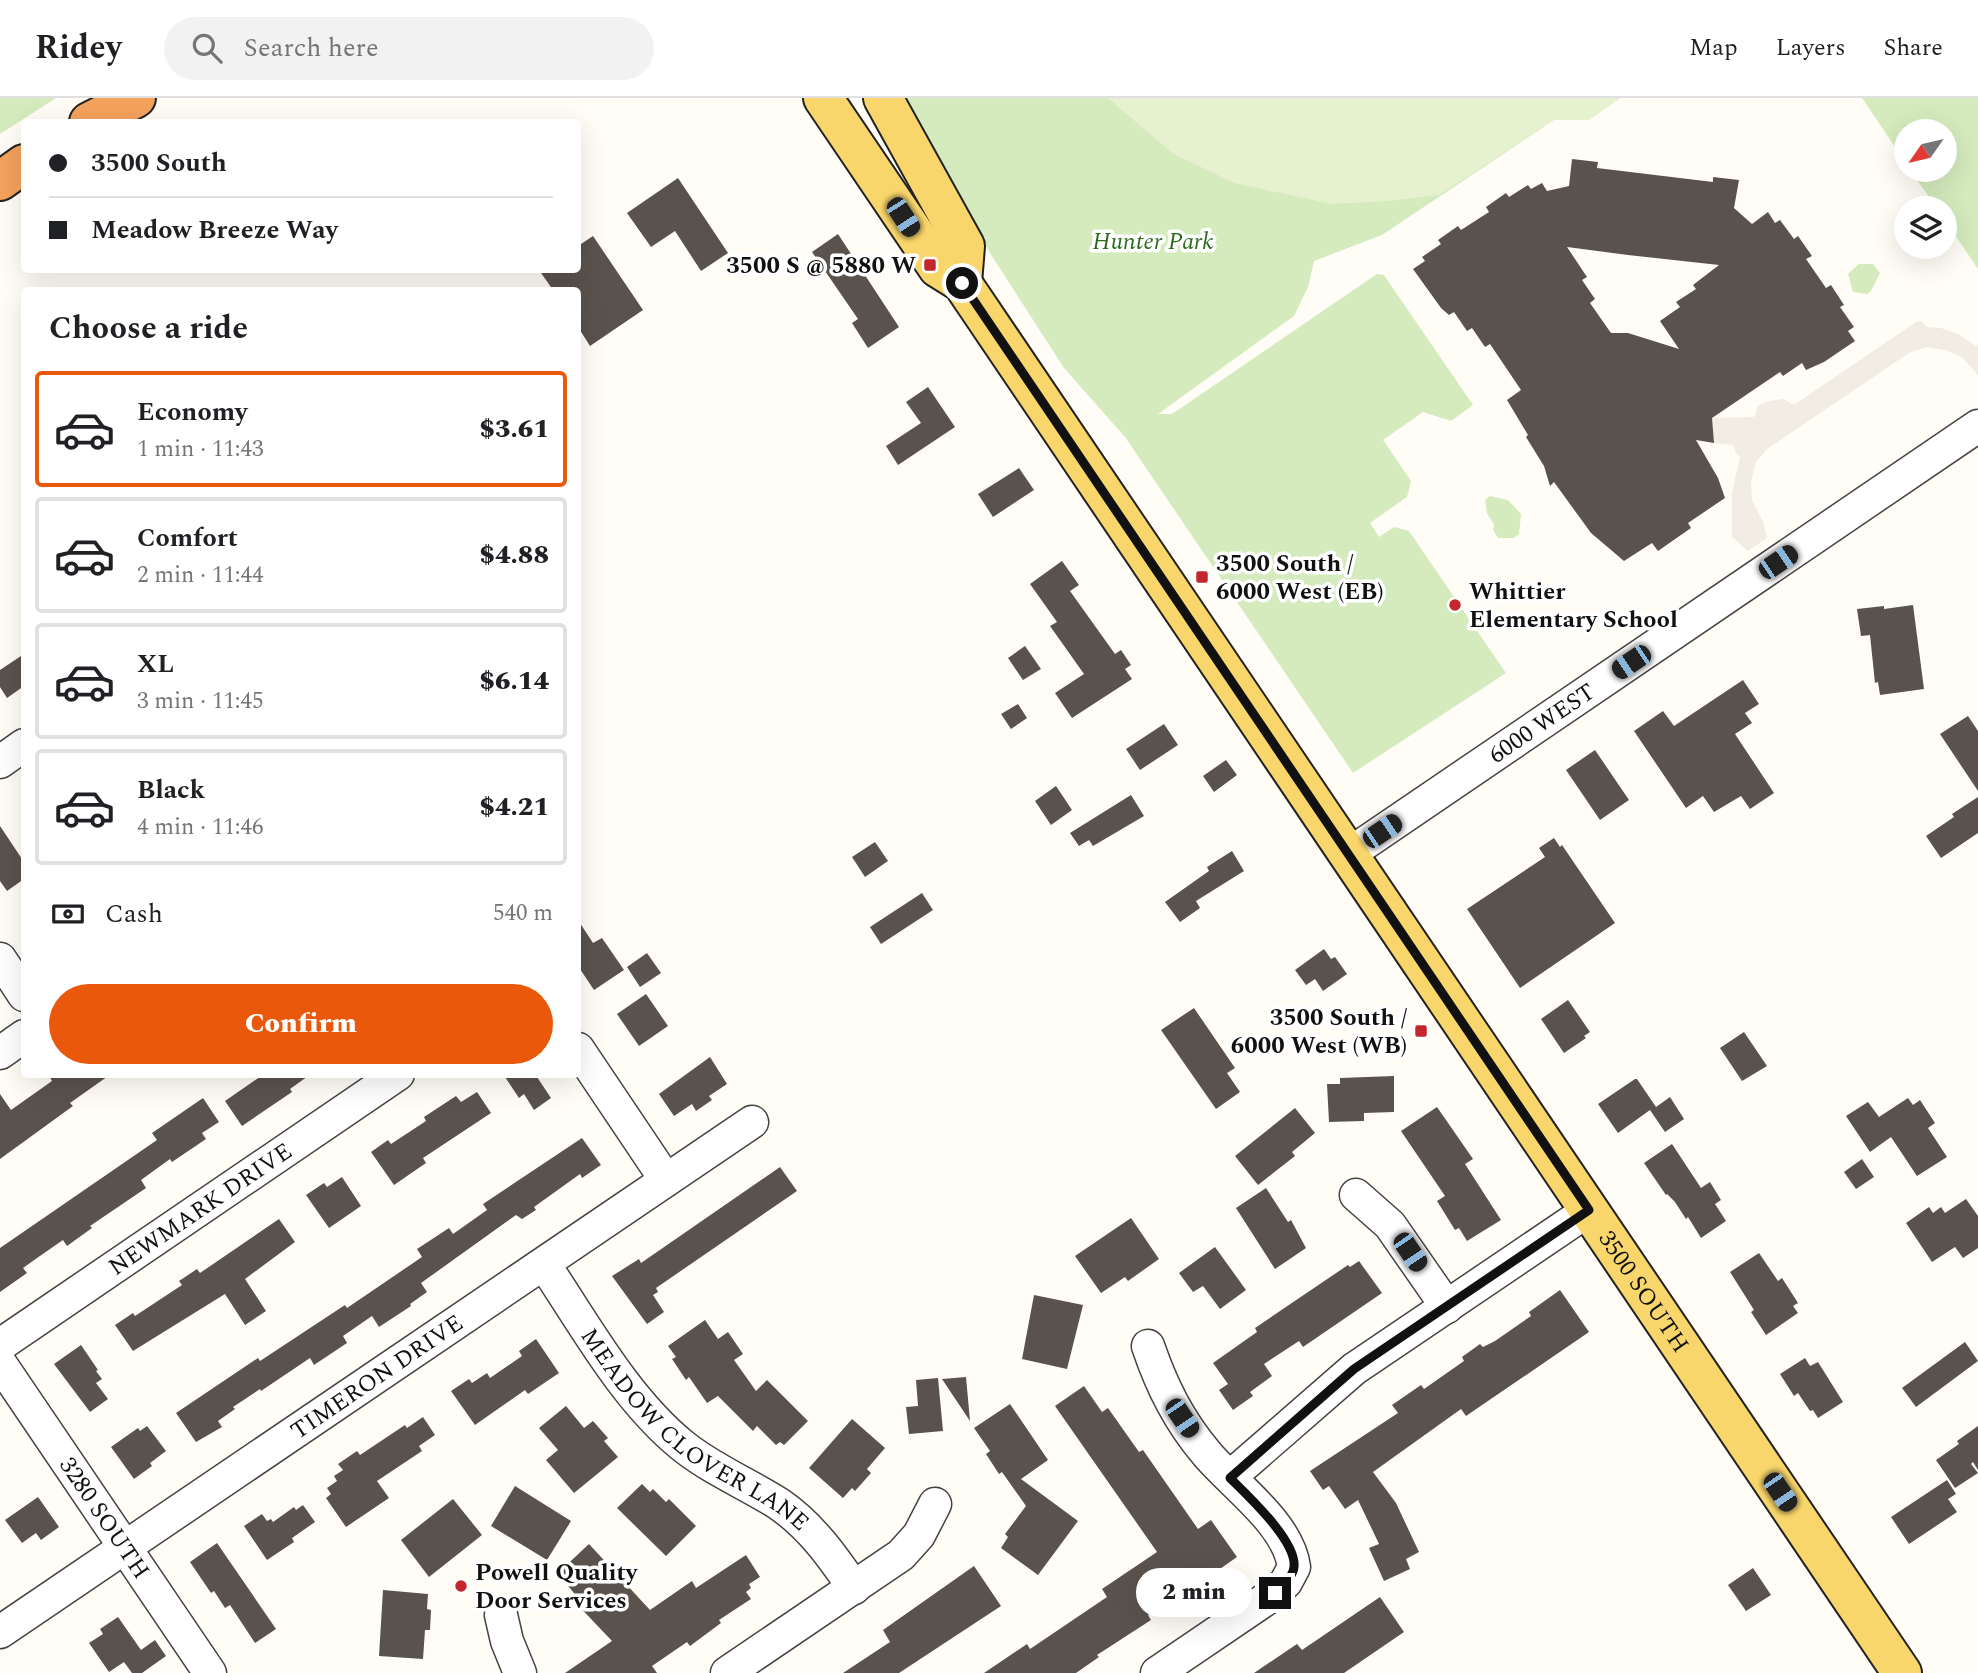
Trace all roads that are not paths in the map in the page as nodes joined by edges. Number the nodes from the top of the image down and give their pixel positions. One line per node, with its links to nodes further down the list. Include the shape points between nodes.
1 (118, 98): 5 (highway)
2 (136, 98): 6 (highway)
3 (823, 98): 9 (main road, 3500 SOUTH, via 938,268)
4 (883, 98): 9 (main road, via 965,246)
5 (91, 119)
6 (93, 119)
7 (21, 166): 8 (highway)
8 (0, 181)
9 (962, 283): 13 (main road, 3500 SOUTH)
10 (1978, 426): 13 (street, 6000 WEST)
11 (21, 747): 12 (street)
12 (0, 762)
13 (1349, 854): 23 (main road, 3500 SOUTH)
14 (0, 959): 15 (street)
15 (21, 990)
16 (21, 1038): 17 (street)
17 (0, 1052)
18 (581, 1053): 21 (street)
19 (392, 1078): 26 (street, NEWMARK DRIVE)
20 (752, 1122): 21 (street, TIMERON DRIVE)
21 (666, 1180): 24 (street, TIMERON DRIVE)
22 (1356, 1195): 25 (street, via 1391,1225)
23 (1589, 1210): 25 (street); 39 (main road, 3500 SOUTH)
24 (544, 1264): 31 (street, TIMERON DRIVE); 32 (street, MEADOW CLOVER LANE, via 654,1419 708,1464 780,1504 807,1526)
25 (1447, 1307): 29 (street, via 1339,1381)
26 (0, 1345)
27 (1148, 1346): 29 (street, via 1168,1397)
28 (0, 1363): 31 (street, 3280 SOUTH)
29 (1230, 1478): 38 (street, via 1282,1537 1294,1567 1275,1593)
30 (935, 1504): 32 (street, via 911,1546)
31 (125, 1547): 34 (street, TIMERON DRIVE); 35 (street, 3280 SOUTH)
32 (854, 1588): 37 (street)
33 (501, 1615): 36 (street)
34 (0, 1632)
35 (210, 1673)
36 (520, 1673)
37 (727, 1673)
38 (1157, 1673)
39 (1902, 1673)

